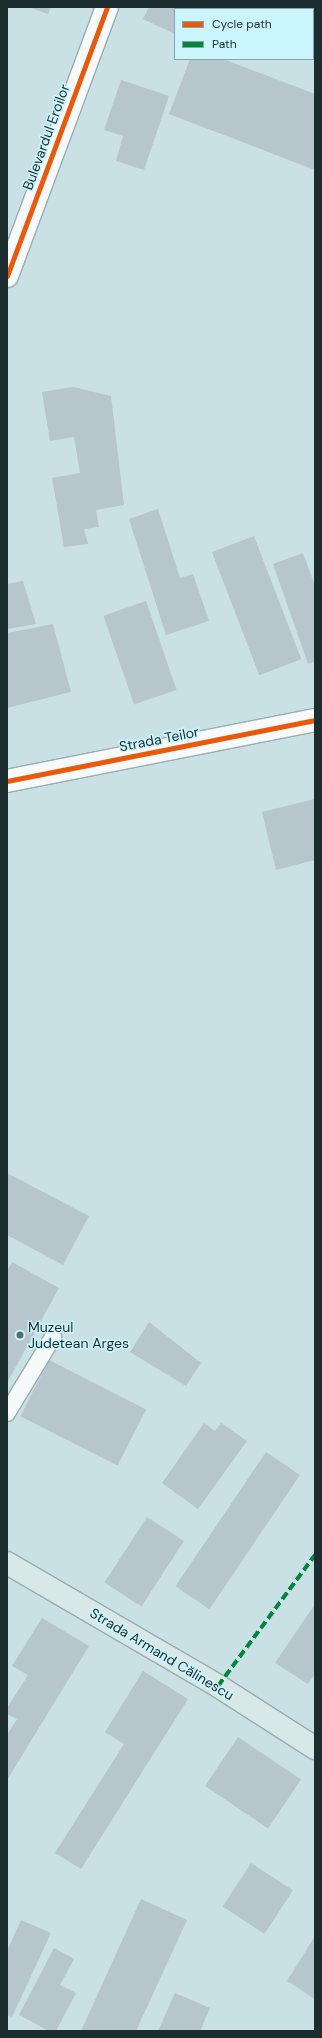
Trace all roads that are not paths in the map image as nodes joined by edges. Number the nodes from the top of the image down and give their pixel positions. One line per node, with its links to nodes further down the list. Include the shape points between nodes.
1 (108, 7): 2 (street, Bulevardul Eroilor)
2 (7, 276)
3 (315, 720): 4 (street, Strada Teilor)
4 (7, 781)
5 (53, 1337): 6 (lane)
6 (7, 1413)
7 (7, 1563): 8 (main road, Strada Armand Călinescu, via 218,1686)
8 (315, 1748)

